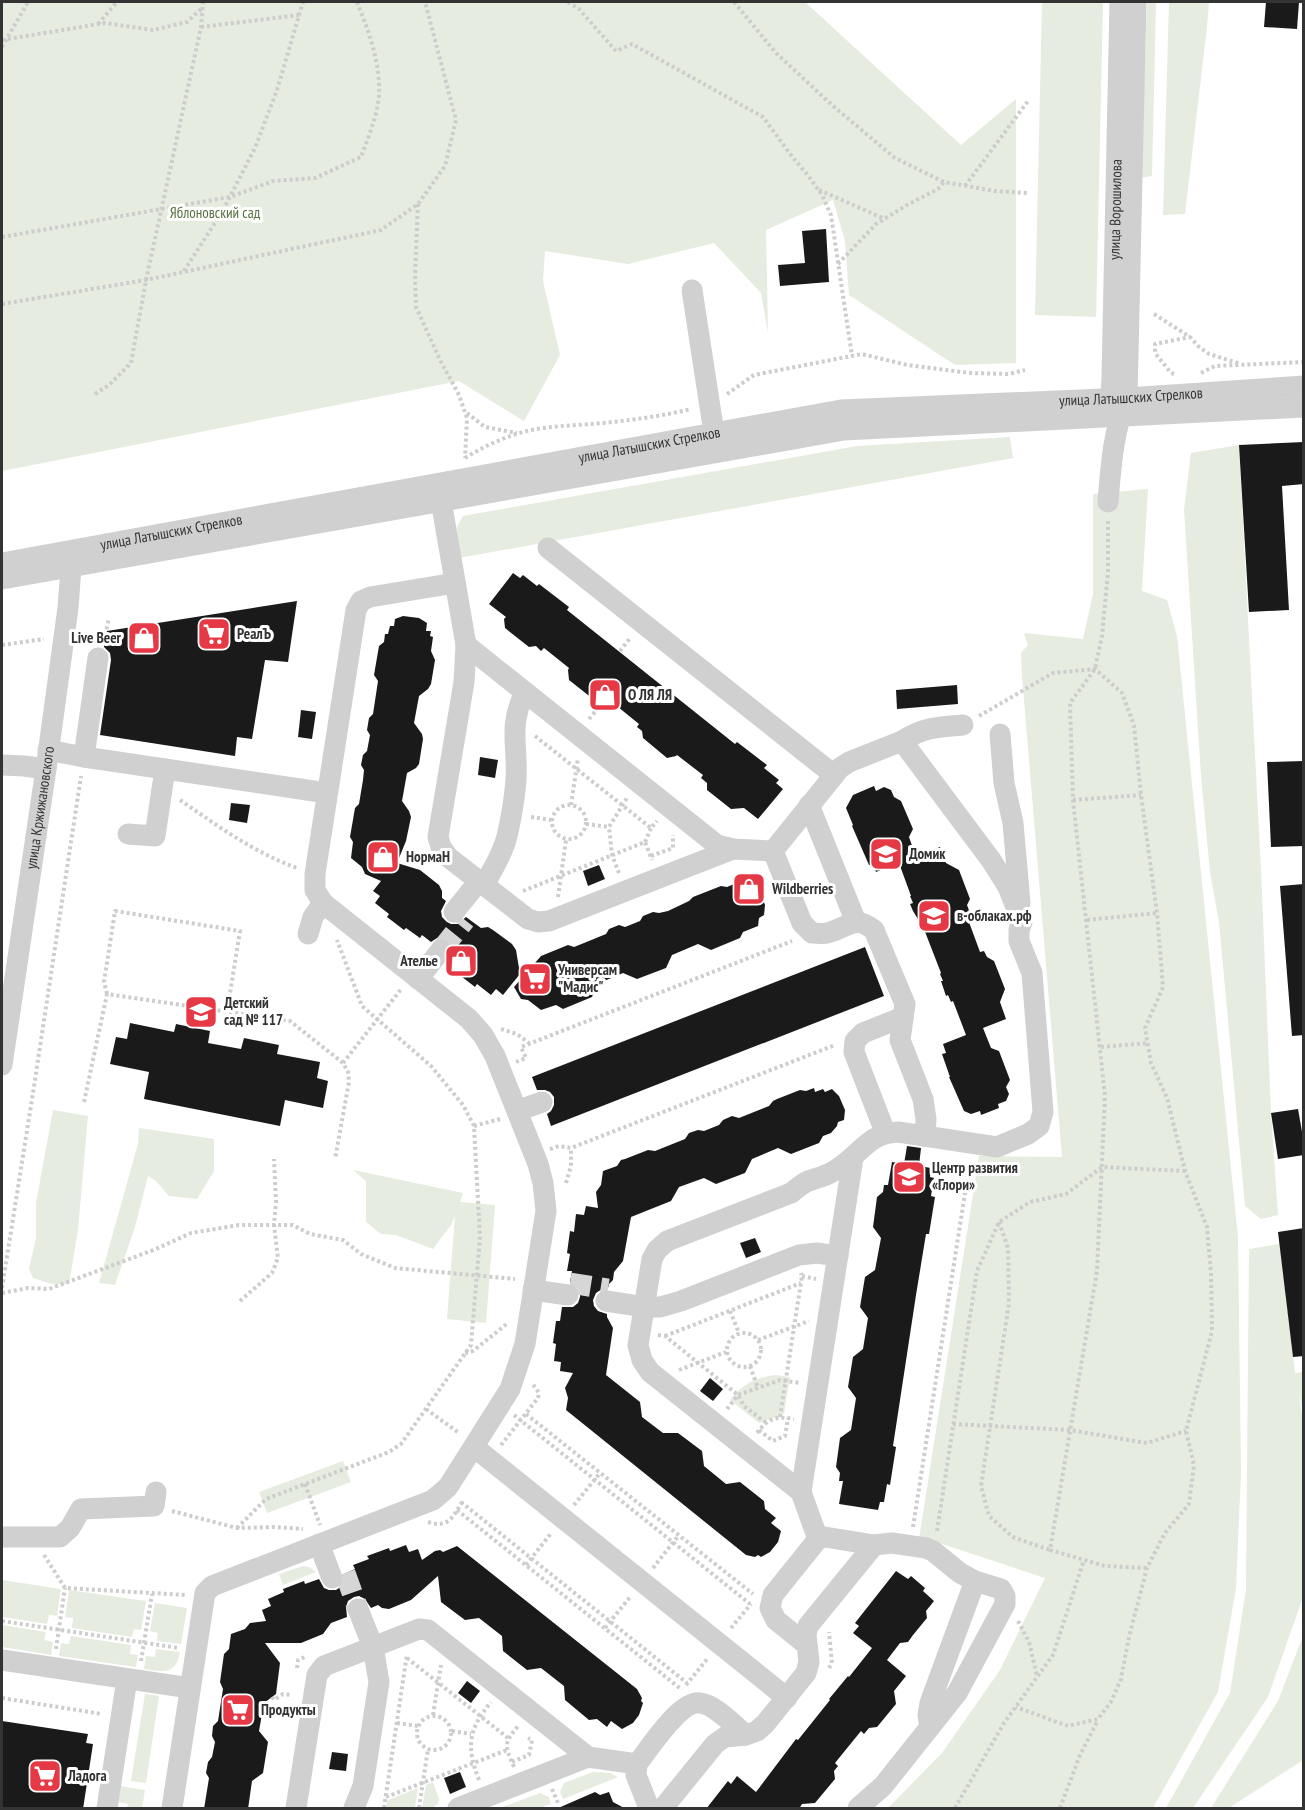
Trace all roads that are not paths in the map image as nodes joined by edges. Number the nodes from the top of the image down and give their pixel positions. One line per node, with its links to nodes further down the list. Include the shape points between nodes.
1 (1120, 2): 5 (street, улица Ворошилова)
2 (1136, 2): 5 (street, улица Ворошилова)
3 (692, 290): 7 (street)
4 (1304, 386): 5 (street, улица Латышских Стрелков)
5 (1120, 404): 6 (street, улица Латышских Стрелков, via 1180,414); 7 (street, улица Латышских Стрелков, via 841,410); 8 (street, улица Латышских Стрелков, via 1029,422 844,430); 9 (street, улица Ворошилова)
6 (1304, 407)
7 (714, 433): 8 (street, улица Латышских Стрелков)
8 (439, 493): 11 (street, улица Латышских Стрелков); 14 (street)
9 (1108, 502)
10 (548, 548): 24 (street)
11 (69, 559): 12 (street, улица Латышских Стрелков); 13 (street, улица Латышских Стрелков); 22 (street, улица Кржижановского, via 68,608)
12 (2, 563)
13 (2, 579)
14 (455, 583): 15 (street); 26 (street, via 361,601 356,610)
15 (466, 645): 17 (street); 33 (street, via 464,682 438,837 448,857)
16 (98, 658): 21 (street)
17 (525, 692): 30 (street, via 585,728 639,783 664,817 717,845); 33 (street, via 515,720 516,778 506,842)
18 (963, 725): 20 (street, via 927,729)
19 (1000, 734): 29 (street)
20 (902, 741): 24 (street, via 849,762); 32 (street)
21 (84, 757): 22 (street); 25 (street)
22 (47, 760): 23 (street, via 24,766); 42 (street, улица Кржижановского)
23 (2, 765)
24 (834, 775): 27 (street)
25 (163, 778): 26 (street); 28 (street, via 155,836)
26 (327, 793): 34 (street, via 315,874 315,890)
27 (809, 806): 31 (street); 36 (street)
28 (128, 834)
29 (1015, 845): 32 (street); 37 (street)
30 (733, 849): 31 (street); 33 (street, via 555,919 538,922 528,919)
31 (773, 851): 36 (street, via 802,923 812,933 826,934)
32 (991, 860): 37 (street, via 1008,887)
33 (489, 888): 35 (street)
34 (323, 903): 38 (street); 40 (street)
35 (460, 916)
36 (856, 922): 41 (street, via 866,923 874,930 905,1004)
37 (1022, 922): 46 (street, via 1019,942 1032,973 1043,1112 1039,1126 997,1147)
38 (308, 934)
39 (436, 946): 40 (street)
40 (411, 978): 44 (street, via 469,1019 483,1035 495,1056)
41 (903, 1017): 45 (street, via 863,1033 855,1041 854,1052); 46 (street, via 900,1040 923,1100)
42 (2, 1065)
43 (542, 1102): 44 (street)
44 (512, 1114): 49 (street, via 538,1164 546,1211)
45 (885, 1132): 46 (street); 47 (street, via 872,1138)
46 (926, 1136)
47 (854, 1158): 48 (street); 52 (street, via 791,1193 667,1241 652,1259)
48 (838, 1256): 52 (street, via 795,1256 660,1307); 54 (street)
49 (530, 1282): 50 (street); 53 (street, via 525,1344 517,1372)
50 (569, 1289)
51 (607, 1295): 52 (street)
52 (646, 1301): 54 (street, via 638,1345 650,1372)
53 (476, 1448): 56 (street, via 448,1487 433,1500); 68 (street)
54 (801, 1492): 58 (street)
55 (155, 1499): 57 (street, via 81,1509 60,1537)
56 (321, 1536): 60 (street); 67 (street, via 212,1586 205,1593)
57 (2, 1537)
58 (818, 1539): 59 (street); 63 (street, via 760,1606)
59 (874, 1545): 61 (street, via 892,1542 926,1548); 63 (street, via 808,1626)
60 (338, 1576)
61 (975, 1581): 69 (street, via 930,1703); 69 (street, via 1001,1589 1005,1604 957,1694)
62 (352, 1611): 64 (street)
63 (807, 1645): 68 (street, via 806,1673)
64 (367, 1650): 71 (street, via 419,1629 428,1630); 75 (street, via 324,1666 317,1675); 76 (street, via 378,1682 363,1786)
65 (2, 1660): 66 (street)
66 (134, 1675): 67 (street); 73 (street, via 122,1717)
67 (190, 1688): 74 (street)
68 (787, 1698): 70 (street, via 765,1724)
69 (930, 1727): 80 (street, via 883,1786)
70 (747, 1735): 72 (street, via 688,1694); 79 (street, via 725,1737 715,1744)
71 (588, 1757): 72 (street); 77 (street)
72 (637, 1764): 78 (street, via 636,1775)
73 (107, 1809)
74 (172, 1809)
75 (296, 1809)
76 (354, 1809)
77 (458, 1809)
78 (649, 1809)
79 (663, 1809)
80 (858, 1809)

